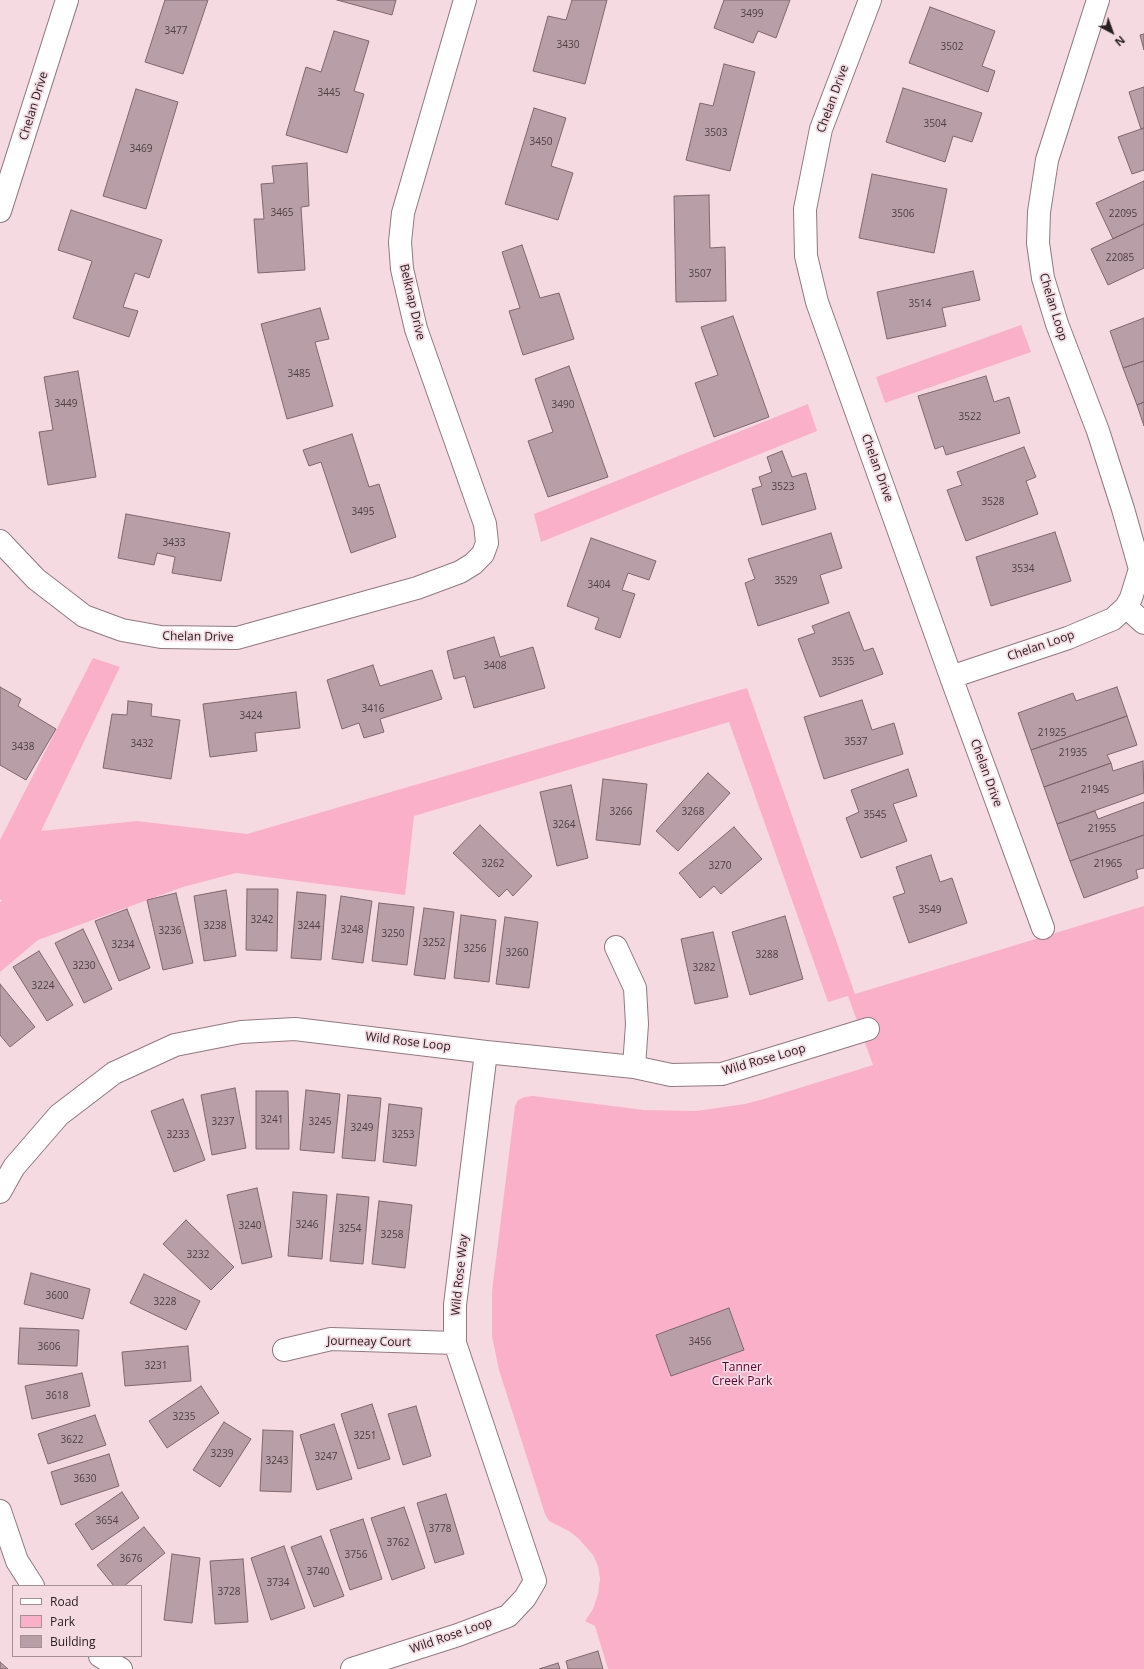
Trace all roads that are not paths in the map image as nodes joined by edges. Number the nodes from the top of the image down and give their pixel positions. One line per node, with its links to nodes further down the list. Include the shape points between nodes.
1 (68, 0): 5 (street, Chelan Drive)
2 (465, 0): 7 (street, Belknap Drive, via 403,212 400,242 402,269 416,329 485,524 487,543)
3 (870, 0): 10 (street, Chelan Drive, via 821,129 805,209 806,256 817,302)
4 (1098, 0): 8 (street, Chelan Loop, via 1047,160 1039,212 1038,243 1043,278 1057,324 1098,432 1140,570 1132,598)
5 (0, 211)
6 (0, 541): 7 (street, Chelan Drive, via 36,579 84,616 122,630 161,637 190,638 237,638 417,588 460,572)
7 (483, 554)
8 (1126, 607): 9 (street); 10 (street, Chelan Loop, via 1113,619 1068,638)
9 (1144, 623)
10 (951, 677): 11 (street, Chelan Drive)
11 (1043, 928)
12 (616, 947): 15 (street, via 635,988 637,1024)
13 (868, 1029): 15 (street, Wild Rose Loop, via 722,1074 671,1075)
14 (486, 1052): 15 (street, Wild Rose Loop); 16 (street, Wild Rose Loop, via 295,1029 241,1032 175,1045 114,1073 59,1115); 18 (street, Wild Rose Way, via 455,1305)
15 (634, 1067)
16 (7, 1162): 17 (street, Wild Rose Loop)
17 (0, 1192)
18 (456, 1343): 19 (street, Journeay Court, via 331,1339); 21 (street, Wild Rose Way)
19 (284, 1350)
20 (0, 1511): 22 (street, via 17,1561)
21 (536, 1581): 25 (street, Wild Rose Loop, via 525,1598 508,1616)
22 (32, 1585)
23 (102, 1657): 24 (street)
24 (121, 1669)
25 (352, 1669)

